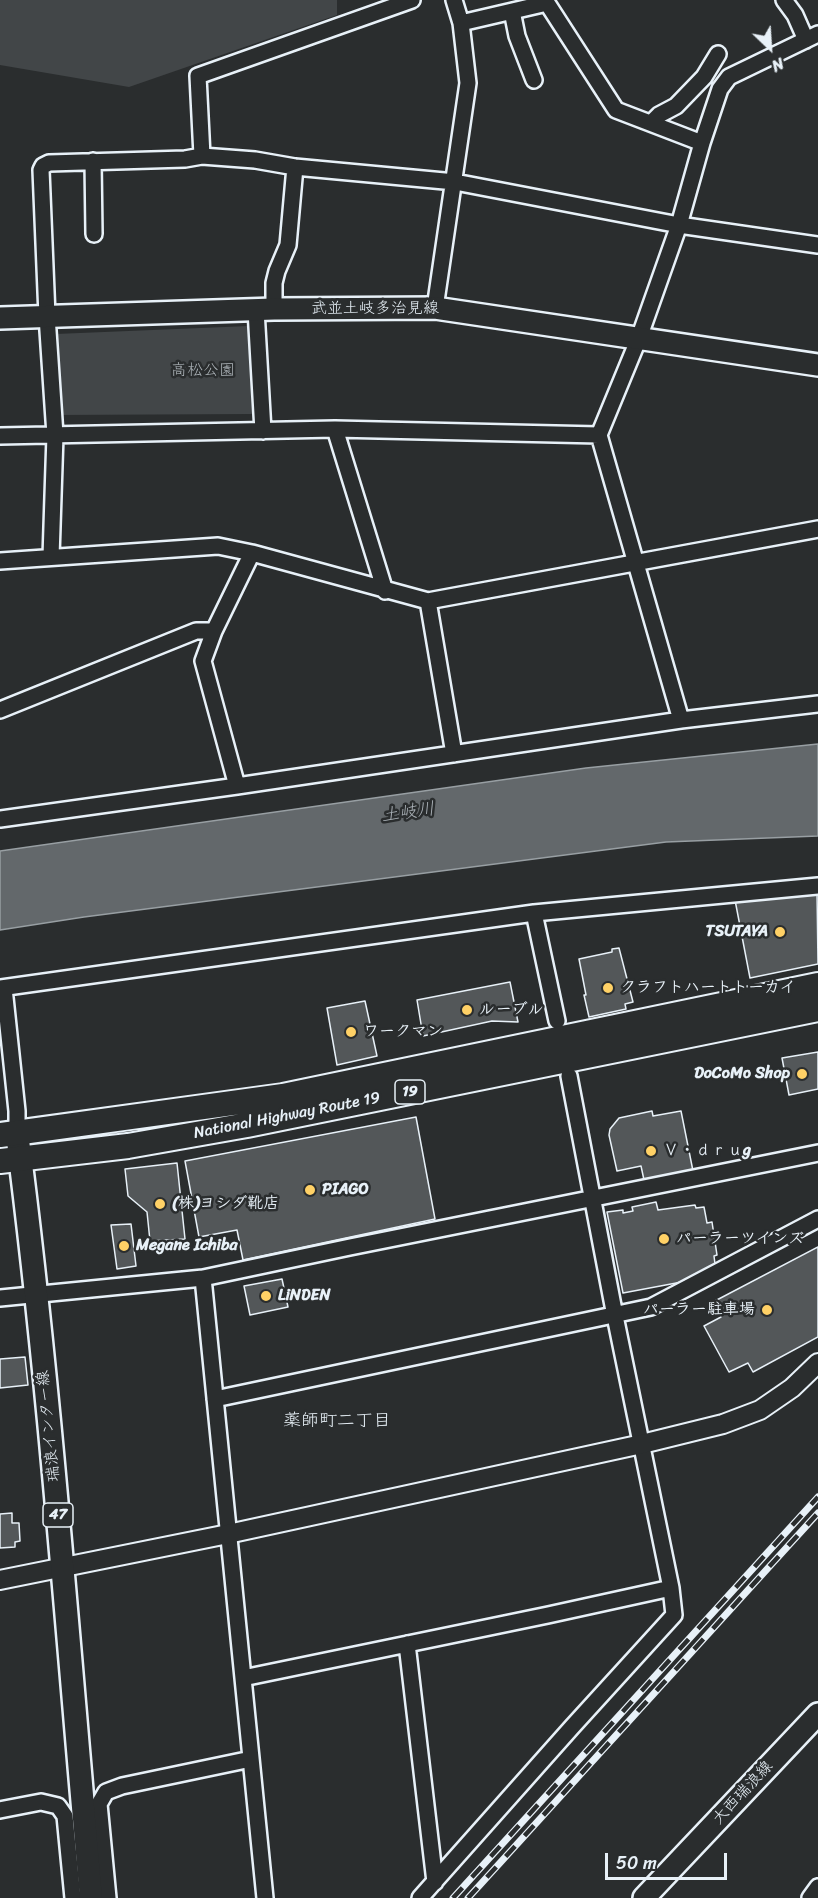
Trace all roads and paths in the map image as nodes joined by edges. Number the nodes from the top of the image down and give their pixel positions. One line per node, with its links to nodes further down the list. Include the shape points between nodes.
1 (412, 0): 11 (street, via 198,76)
2 (454, 0): 5 (street)
3 (784, 0): 6 (street)
4 (512, 11): 5 (street); 8 (street); 9 (street, via 546,3 616,110)
5 (461, 23): 14 (street, via 468,83)
6 (812, 37): 10 (street, via 729,77 720,89)
7 (718, 54): 9 (street, via 704,77 676,106)
8 (534, 80)
9 (651, 123): 10 (street)
10 (702, 143): 15 (street)
11 (202, 156): 12 (street); 13 (street)
12 (93, 161): 16 (street); 20 (street, via 50,163 41,170)
13 (295, 167): 14 (street); 19 (street, via 288,245)
14 (455, 182): 15 (street); 18 (street)
15 (679, 225): 17 (street); 22 (street)
16 (94, 234)
17 (818, 245)
18 (435, 308): 19 (main road, 武並土岐多治見線); 22 (main road, 武並土岐多治見線)
19 (265, 309): 20 (main road, 武並土岐多治見線); 25 (street)
20 (47, 316): 21 (main road, 武並土岐多治見線); 26 (street)
21 (0, 318)
22 (639, 338): 23 (main road, 武並土岐多治見線); 27 (street)
23 (818, 365)
24 (335, 429): 25 (street); 27 (street); 34 (street)
25 (263, 431): 26 (street)
26 (55, 435): 28 (street); 31 (street)
27 (599, 435): 33 (street)
28 (0, 436)
29 (818, 529): 33 (street)
30 (252, 553): 31 (street, via 219,546); 34 (street); 36 (street)
31 (51, 557): 32 (street)
32 (0, 561)
33 (636, 563): 35 (street); 39 (street)
34 (385, 591): 35 (street)
35 (428, 601): 40 (street)
36 (214, 631): 38 (street, via 196,631); 41 (street, via 204,661)
37 (818, 704): 39 (street)
38 (0, 710)
39 (681, 720): 40 (street)
40 (454, 754): 41 (street)
41 (237, 786): 42 (street)
42 (0, 819)
43 (818, 886): 44 (street)
44 (534, 913): 46 (street); 48 (street)
45 (818, 985): 50 (highway, National Highway Route 19 / 19, via 284,1096)
46 (2, 988): 50 (street, via 17,1111)
47 (818, 1009): 52 (highway, National Highway Route 19 / 19, via 247,1125 129,1146)
48 (557, 1021)
49 (569, 1076): 53 (street)
50 (9, 1134): 52 (main road, 瑞浪インター線 / 47)
51 (818, 1153): 53 (street)
52 (10, 1160): 56 (main road, 瑞浪インター線 / 47)
53 (593, 1198): 55 (street); 58 (street)
54 (818, 1219): 58 (street, via 651,1308)
55 (203, 1278): 56 (street); 60 (street)
56 (36, 1294): 57 (street); 63 (main road, 瑞浪インター線 / 47)
57 (0, 1298)
58 (615, 1316): 60 (street); 61 (street)
59 (818, 1363): 61 (street, via 792,1388 760,1410 723,1424)
60 (215, 1399): 62 (street)
61 (642, 1444): 62 (street); 65 (street)
62 (228, 1534): 63 (street); 67 (street)
63 (63, 1566): 64 (street); 74 (main road, 瑞浪インター線 / 47)
64 (0, 1580)
65 (671, 1588): 66 (street); 71 (street, via 674,1615)
66 (407, 1644): 67 (street); 71 (street)
67 (243, 1678): 69 (street)
68 (818, 1714): 78 (main road, 大西瑞浪線)
69 (251, 1759): 75 (street, via 106,1792 99,1804); 76 (street)
70 (0, 1810): 73 (street, via 41,1802 58,1806 65,1816)
71 (435, 1882): 77 (street)
72 (818, 1887): 79 (street)
73 (73, 1898)
74 (91, 1898)
75 (108, 1898)
76 (265, 1898)
77 (420, 1898)
78 (644, 1898)
79 (810, 1898)

